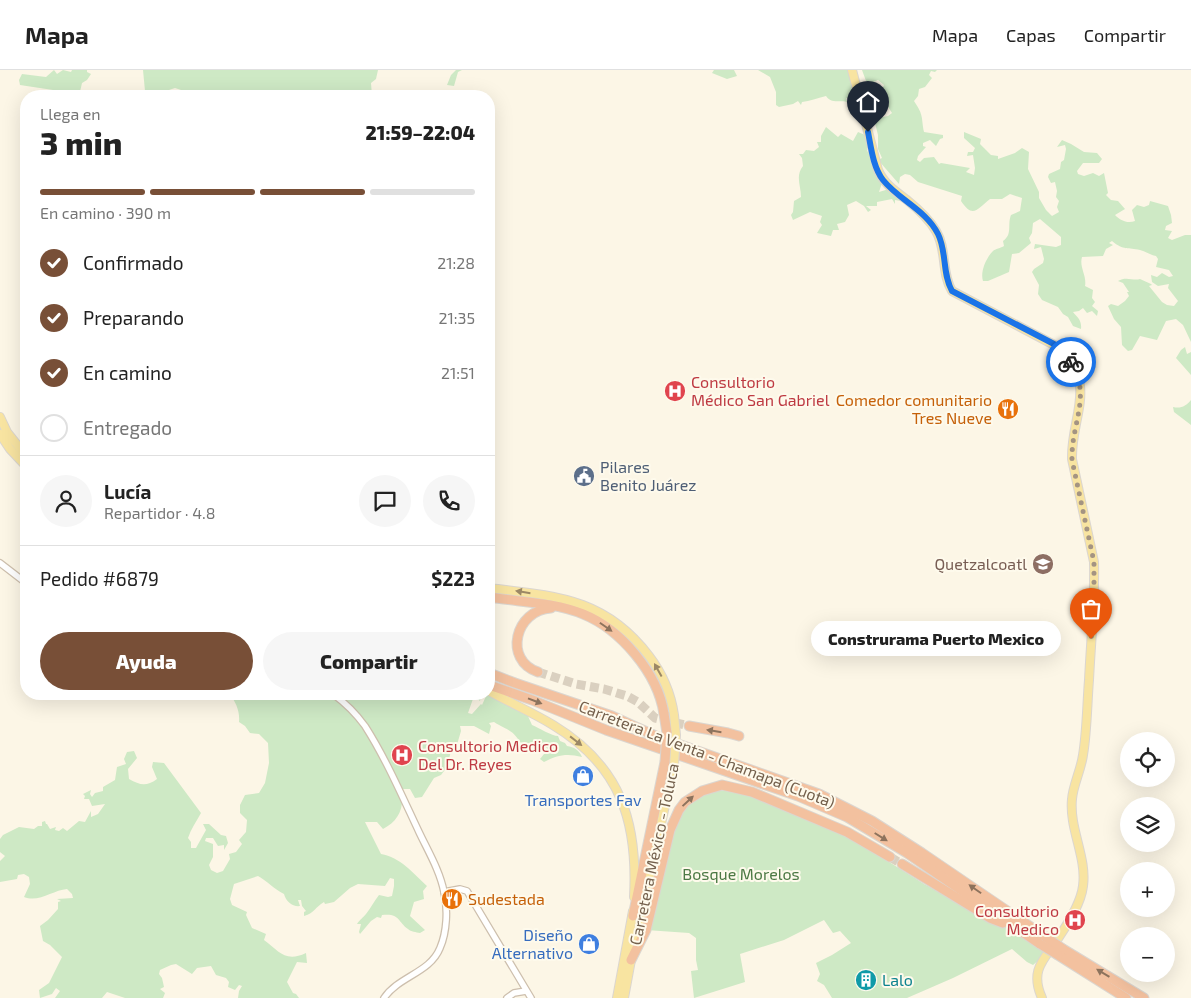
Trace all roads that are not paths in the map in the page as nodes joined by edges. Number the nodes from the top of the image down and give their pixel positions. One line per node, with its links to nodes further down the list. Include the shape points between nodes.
1 (852, 70): 33 (main road, via 878,170 886,183 923,215 935,230 952,291 1060,348 1079,378 1081,398 1071,444 1072,460 1094,562 1083,756 1072,798 1084,886 1059,938 1040,964 1037,976)
2 (0, 418): 4 (main road)
3 (0, 434): 5 (main road)
4 (20, 448)
5 (20, 460)
6 (0, 563): 7 (street)
7 (20, 578)
8 (495, 589): 18 (main road, Carretera México - Toluca, one-way to 8, bridge, via 676,735 672,704 653,661 636,639 606,614 584,605 554,597)
9 (495, 598): 10 (highway)
10 (561, 608): 11 (highway, via 536,612 526,618 520,629 517,641 519,654 524,664); 18 (highway, one-way to 18, bridge, via 582,613 600,623 628,646 644,666 663,706)
11 (538, 672)
12 (495, 675): 24 (highway, Carretera La Venta - Chamapa (Cuota), one-way to 12, via 922,853 880,826 819,794)
13 (495, 687): 23 (highway, Carretera La Venta - Chamapa (Cuota), one-way to 23, via 606,730 798,796 847,817 907,853)
14 (495, 693): 22 (main road, Carretera México - Toluca, one-way to 22, via 553,724 580,743 614,785 627,811 632,839 635,876)
15 (338, 700): 21 (street, via 364,725 436,867)
16 (689, 726): 17 (highway, one-way to 16)
17 (739, 736)
18 (669, 763): 22 (highway); 26 (main road, Carretera México - Toluca)
19 (890, 857): 26 (highway, one-way to 19, via 646,930 670,830 685,802 702,790 722,786 752,792 847,832)
20 (902, 864): 23 (highway, via 990,918)
21 (444, 892): 27 (street, via 467,891); 28 (street, via 444,936 435,958 402,980)
22 (633, 916): 31 (main road, Carretera México - Toluca)
23 (1020, 930): 24 (highway, Carretera La Venta - Chamapa (Cuota))
24 (1042, 940): 25 (highway, Carretera La Venta - Chamapa (Cuota), bridge)
25 (1061, 952): 34 (highway, Carretera La Venta - Chamapa (Cuota)); 35 (highway, Carretera La Venta - Chamapa (Cuota), one-way to 25)
26 (631, 960): 32 (main road, Carretera México - Toluca)
27 (526, 991): 29 (street); 30 (street)
28 (384, 998)
29 (507, 998)
30 (530, 998)
31 (615, 998)
32 (624, 998)
33 (1042, 998)
34 (1126, 998)
35 (1144, 998)

